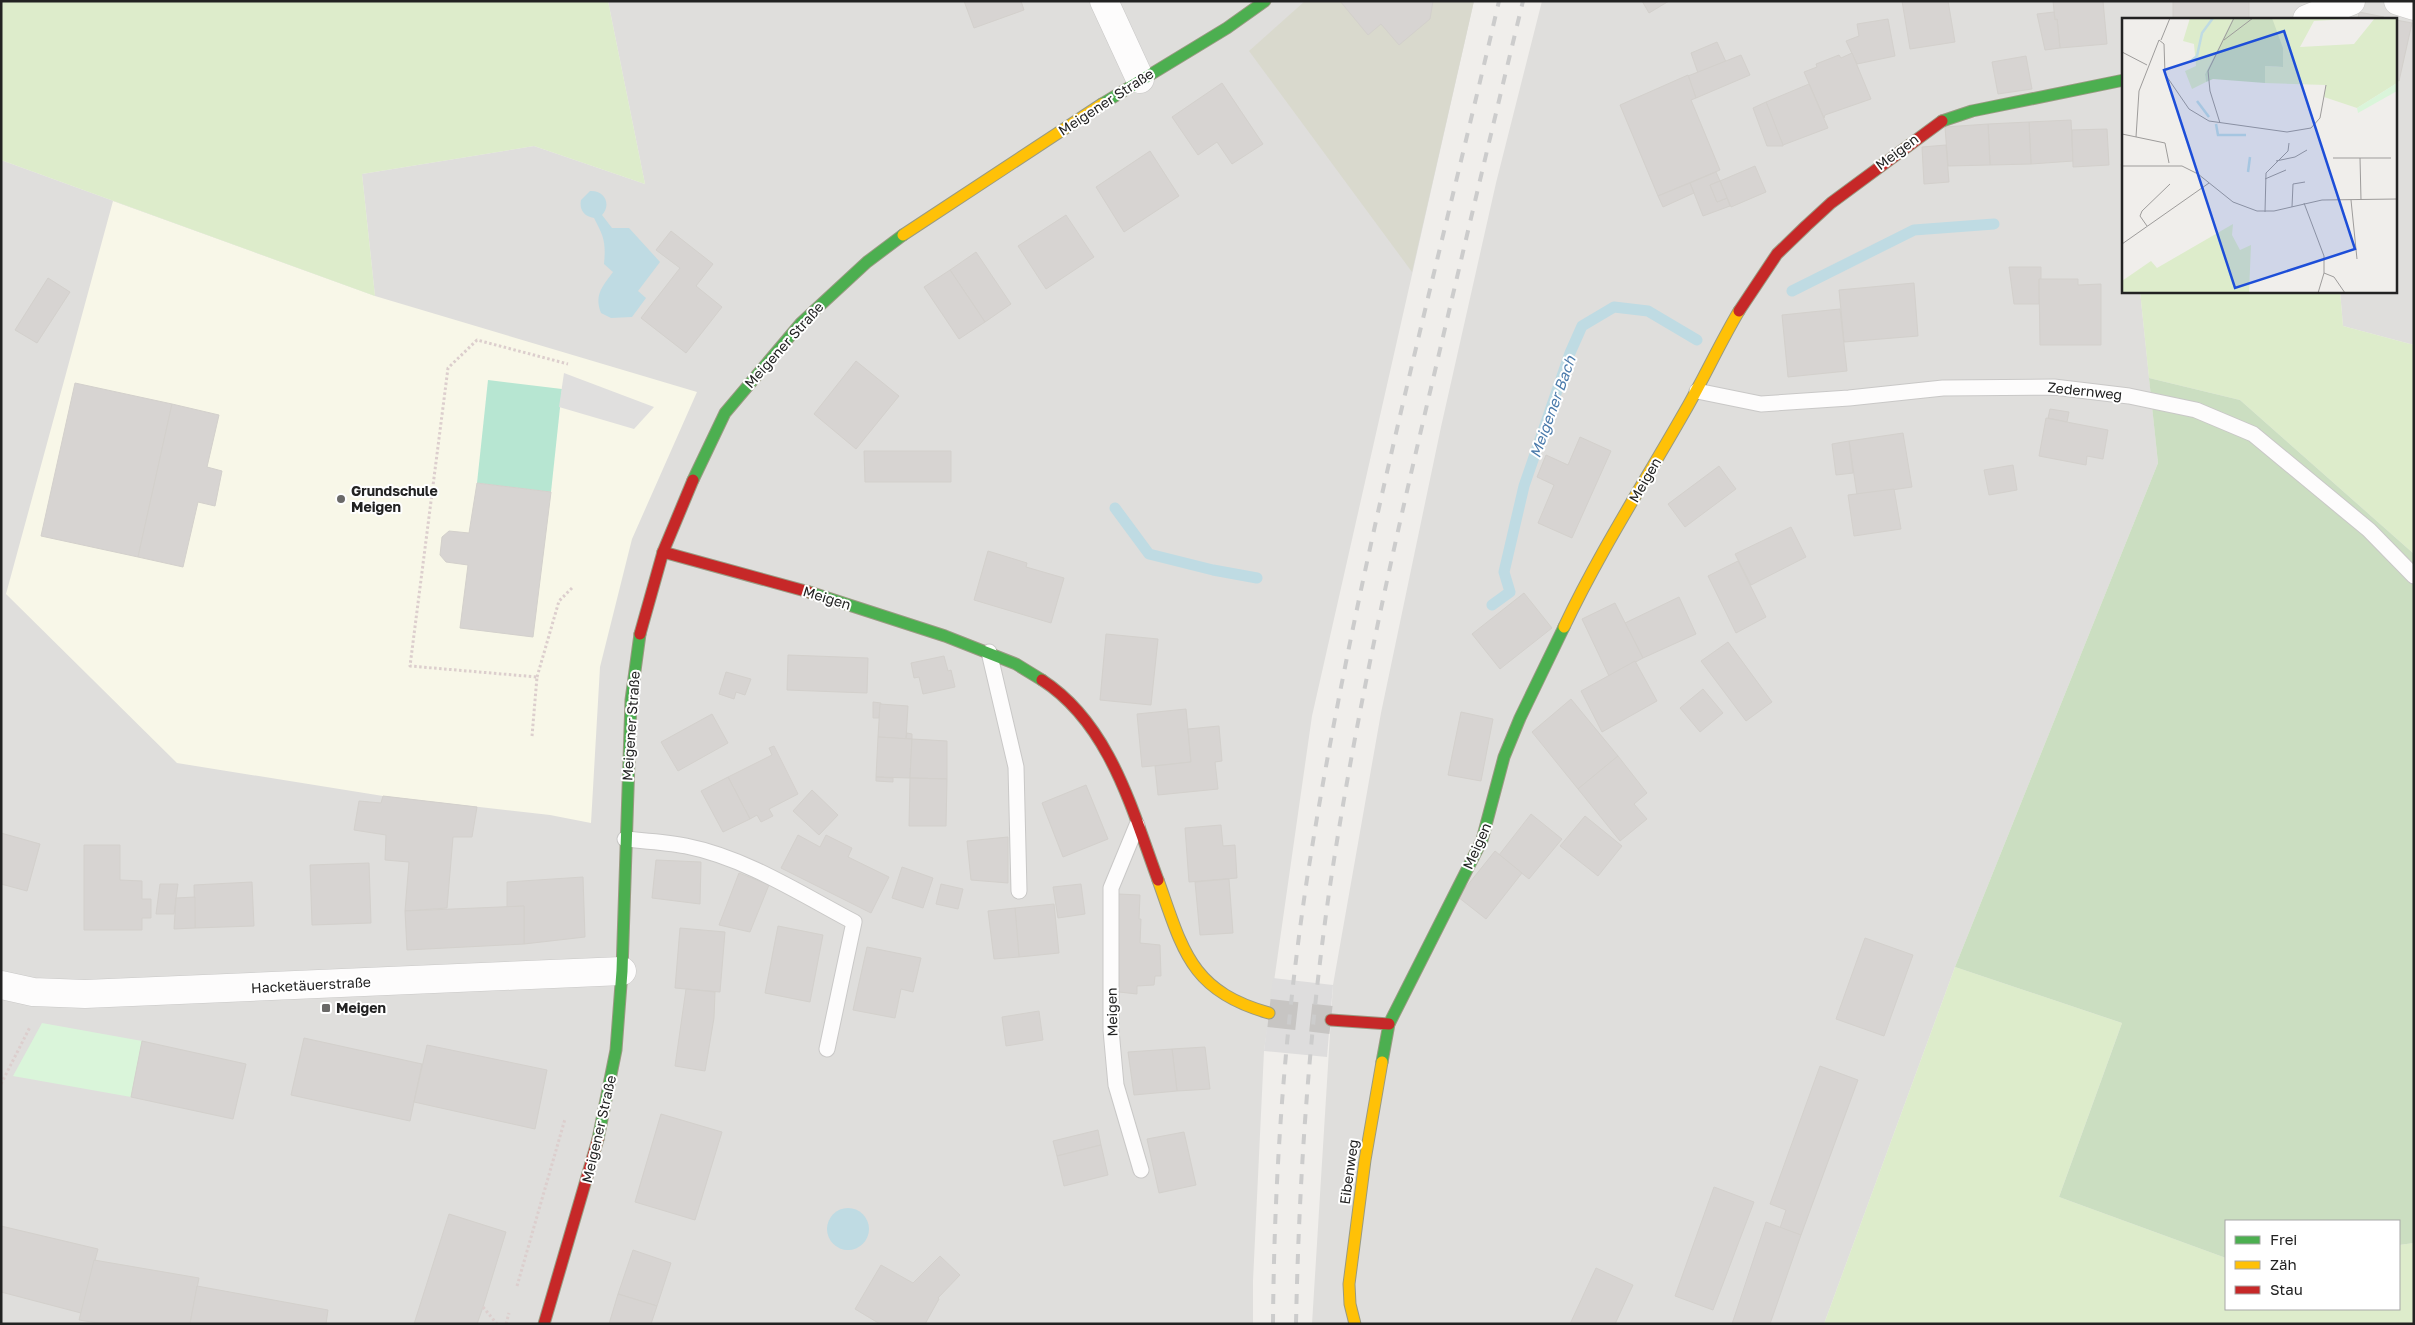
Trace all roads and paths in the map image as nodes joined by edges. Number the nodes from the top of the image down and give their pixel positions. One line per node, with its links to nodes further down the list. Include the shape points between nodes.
1 (1104, 1): 7 (street)
2 (1265, 1): 7 (street, Meigener Straße, via 1227,28)
3 (2351, 1): 6 (street)
4 (2398, 1): 5 (street)
5 (2414, 6)
6 (2309, 18)
7 (1140, 79): 11 (street, Meigener Straße, via 911,229 867,262 801,323 725,413)
8 (2122, 80): 10 (street, Meigen, via 1972,111 1939,122 1907,144 1831,203 1777,254 1724,336)
9 (568, 364): 15 (path, via 477,340 448,368 410,666)
10 (1697, 391): 12 (lane, Zedernweg, via 1761,404 1943,388 2054,387 2129,396 2196,410 2254,434 2369,530); 25 (street, Meigen, via 1581,591 1504,757 1482,840)
11 (663, 552): 14 (street, Meigen, via 812,593); 18 (street, Meigener Straße, via 639,636 631,700)
12 (2414, 576)
13 (572, 588): 15 (path, via 559,601)
14 (989, 652): 17 (street, Meigen, via 1045,682 1090,727 1110,757); 19 (lane, via 1016,767)
15 (537, 677): 16 (path)
16 (532, 736)
17 (1137, 825): 23 (street, Meigen, via 1185,954 1198,975 1230,999); 28 (lane, Meigen, via 1111,888 1111,1020 1116,1085)
18 (625, 839): 20 (street, Meigener Straße); 26 (lane, via 686,846 754,869 854,922)
19 (1019, 891)
20 (622, 971): 22 (street, Hacketäuerstraße, via 257,988 85,994); 31 (street, Meigener Straße, via 616,1050 596,1152)
21 (1, 985): 22 (street, Hacketäuerstraße)
22 (46, 992): 27 (path)
23 (1269, 1013)
24 (1331, 1020): 25 (street)
25 (1389, 1024): 32 (street, Eibenweg, via 1365,1160 1349,1284)
26 (827, 1049)
27 (1, 1084)
28 (1141, 1170)
29 (483, 1307): 30 (path)
30 (496, 1324)
31 (544, 1324)
32 (1355, 1324)

